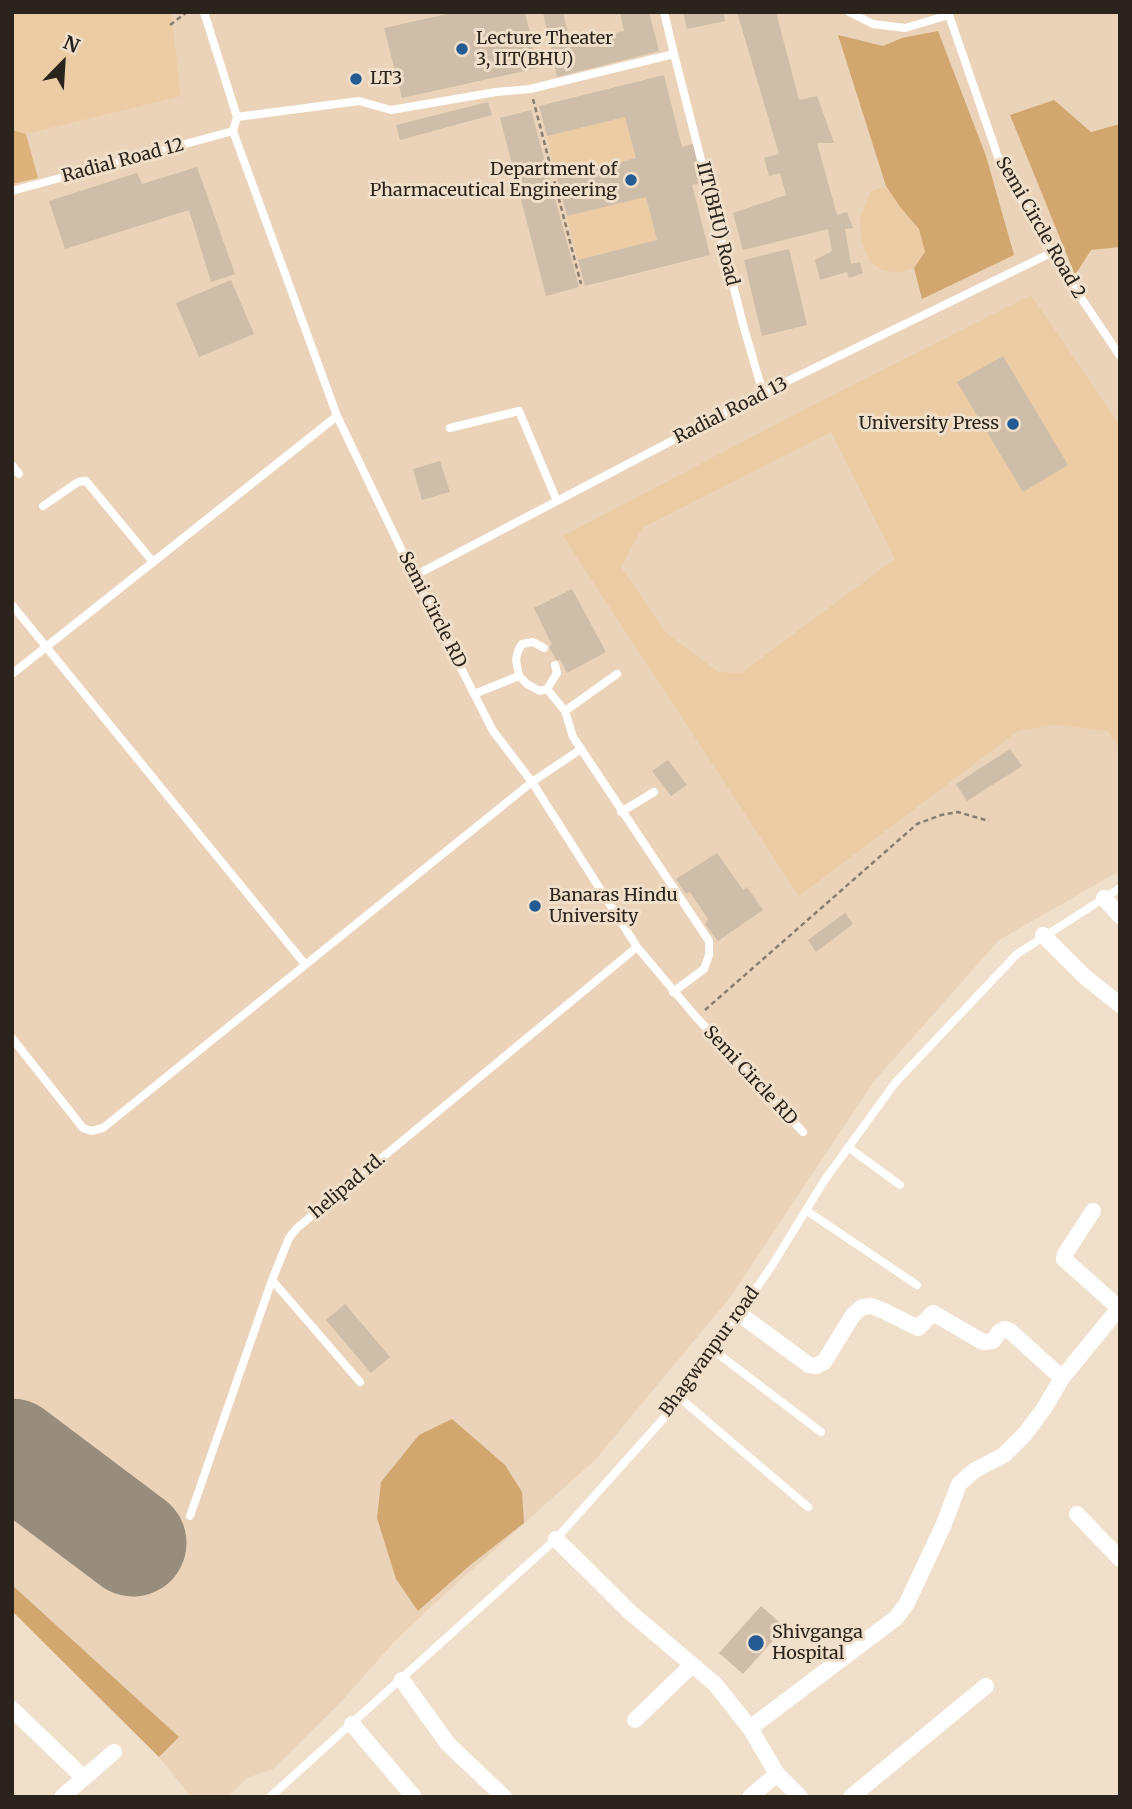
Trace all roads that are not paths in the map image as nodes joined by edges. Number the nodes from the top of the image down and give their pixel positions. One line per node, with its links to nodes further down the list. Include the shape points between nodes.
1 (204, 12): 6 (lane)
2 (664, 12): 5 (lane, IIT(BHU) Road)
3 (849, 12): 4 (lane, via 873,24 905,28)
4 (948, 14): 9 (lane, Semi Circle Road 2, via 998,157)
5 (674, 54): 6 (lane, via 530,89 391,110 359,101); 11 (lane, IIT(BHU) Road)
6 (237, 117): 7 (lane)
7 (233, 131): 8 (lane, Radial Road 12); 12 (lane, Semi Circle RD)
8 (12, 191)
9 (1051, 253): 10 (lane, Semi Circle Road 2); 11 (lane, Radial Road 13)
10 (1120, 356)
11 (763, 393): 16 (lane, Radial Road 13)
12 (337, 416): 18 (lane); 19 (lane, Semi Circle RD)
13 (450, 428): 16 (lane, via 519,411)
14 (12, 466): 15 (lane)
15 (19, 474)
16 (557, 501): 19 (lane, Radial Road 13)
17 (43, 506): 18 (lane, via 78,481 86,481)
18 (153, 562): 21 (lane)
19 (414, 576): 28 (lane, Semi Circle RD)
20 (12, 605): 21 (lane)
21 (45, 647): 24 (lane); 39 (lane)
22 (544, 648): 26 (lane, via 533,642 522,644 516,660)
23 (555, 665): 27 (lane, via 557,673)
24 (12, 674)
25 (617, 674): 29 (lane)
26 (519, 676): 27 (lane, via 540,691); 28 (lane)
27 (547, 689): 29 (lane)
28 (474, 694): 31 (lane, Semi Circle RD, via 494,731)
29 (565, 711): 30 (lane)
30 (581, 749): 31 (lane); 33 (lane)
31 (532, 782): 38 (lane, Semi Circle RD); 39 (lane)
32 (654, 792): 33 (lane)
33 (621, 812): 40 (lane, via 709,941 704,969)
34 (1120, 888): 35 (lane, Bhagwanpur road)
35 (1104, 898): 36 (street); 37 (lane, Bhagwanpur road)
36 (1120, 915)
37 (1043, 935): 41 (street); 44 (lane, Bhagwanpur road, via 1017,954 895,1083)
38 (637, 947): 40 (lane, Semi Circle RD); 48 (lane, helipad rd., via 297,1228)
39 (304, 963): 42 (lane, via 103,1128 83,1128)
40 (673, 992): 43 (lane, Semi Circle RD)
41 (1120, 1005)
42 (12, 1038)
43 (803, 1132)
44 (848, 1147): 45 (lane); 46 (lane, Bhagwanpur road)
45 (900, 1185)
46 (807, 1211): 49 (lane); 51 (lane, Bhagwanpur road)
47 (1093, 1211): 50 (street, via 1064,1259)
48 (272, 1280): 54 (lane); 59 (lane, helipad rd.)
49 (917, 1285)
50 (1119, 1308): 53 (street)
51 (738, 1313): 52 (lane, Bhagwanpur road); 53 (street, via 816,1366 824,1362 862,1307 872,1306 918,1328 933,1313 983,1342 993,1341 1005,1329 1010,1331)
52 (713, 1350): 55 (lane, Bhagwanpur road); 56 (lane)
53 (1062, 1378): 68 (street, via 1013,1447 959,1484 907,1603 896,1618)
54 (360, 1382)
55 (681, 1399): 57 (lane); 60 (lane, Bhagwanpur road)
56 (821, 1432)
57 (808, 1507)
58 (1076, 1514): 61 (street)
59 (190, 1517)
60 (556, 1539): 62 (street); 63 (lane, Bhagwanpur road)
61 (1119, 1557)
62 (691, 1666): 66 (street); 68 (street, via 715,1684)
63 (402, 1680): 67 (lane, Bhagwanpur road); 75 (street, via 448,1744)
64 (986, 1686): 78 (street)
65 (12, 1709): 71 (street)
66 (635, 1720)
67 (352, 1724): 73 (lane, Bhagwanpur road); 74 (street)
68 (750, 1728): 70 (street)
69 (114, 1752): 71 (street)
70 (777, 1774): 76 (street); 77 (street)
71 (84, 1778): 72 (street)
72 (62, 1797)
73 (270, 1797)
74 (414, 1797)
75 (503, 1797)
76 (750, 1797)
77 (800, 1797)
78 (851, 1797)

